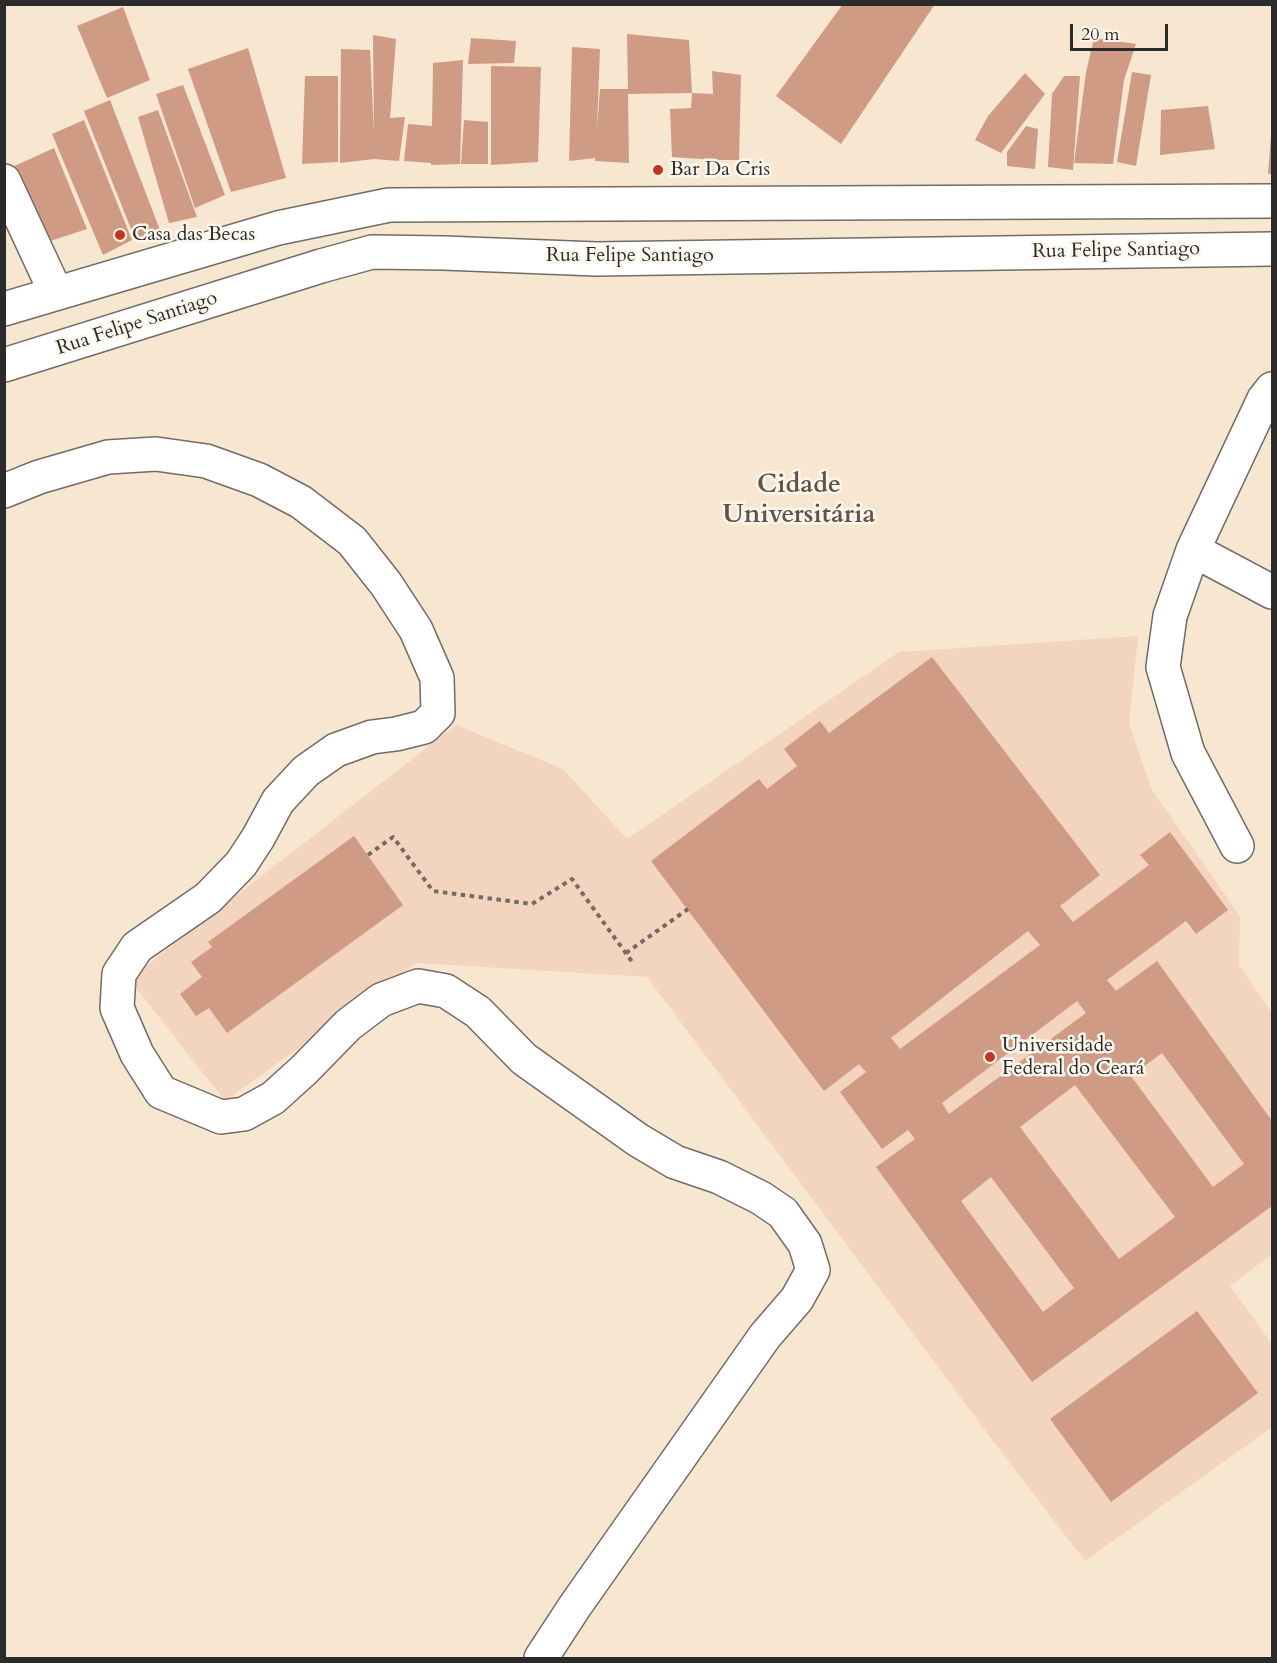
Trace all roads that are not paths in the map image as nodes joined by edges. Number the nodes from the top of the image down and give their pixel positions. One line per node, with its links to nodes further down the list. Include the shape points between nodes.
1 (4, 181): 4 (street)
2 (1272, 201): 4 (street, via 389,205 278,228)
3 (1272, 249): 6 (street, Rua Felipe Santiago, via 596,259 372,252)
4 (56, 293): 5 (street)
5 (4, 309)
6 (4, 365)
7 (1272, 389): 9 (street)
8 (4, 491): 12 (street, via 108,457 156,454 206,461 259,480 301,502 352,541 416,630 437,678 438,713 424,727 372,737 336,750 306,771 278,801 241,864 208,898 137,946 119,974 117,1008 137,1054 161,1092 221,1117 244,1114 273,1098 348,1025 381,1000 418,986 446,991 478,1012 524,1059 638,1140 675,1162 769,1203 783,1213 805,1244 813,1269 797,1299 759,1346)
9 (1193, 550): 10 (street); 11 (street, via 1170,616 1163,667 1188,753)
10 (1272, 592)
11 (1237, 846)
12 (540, 1659)

